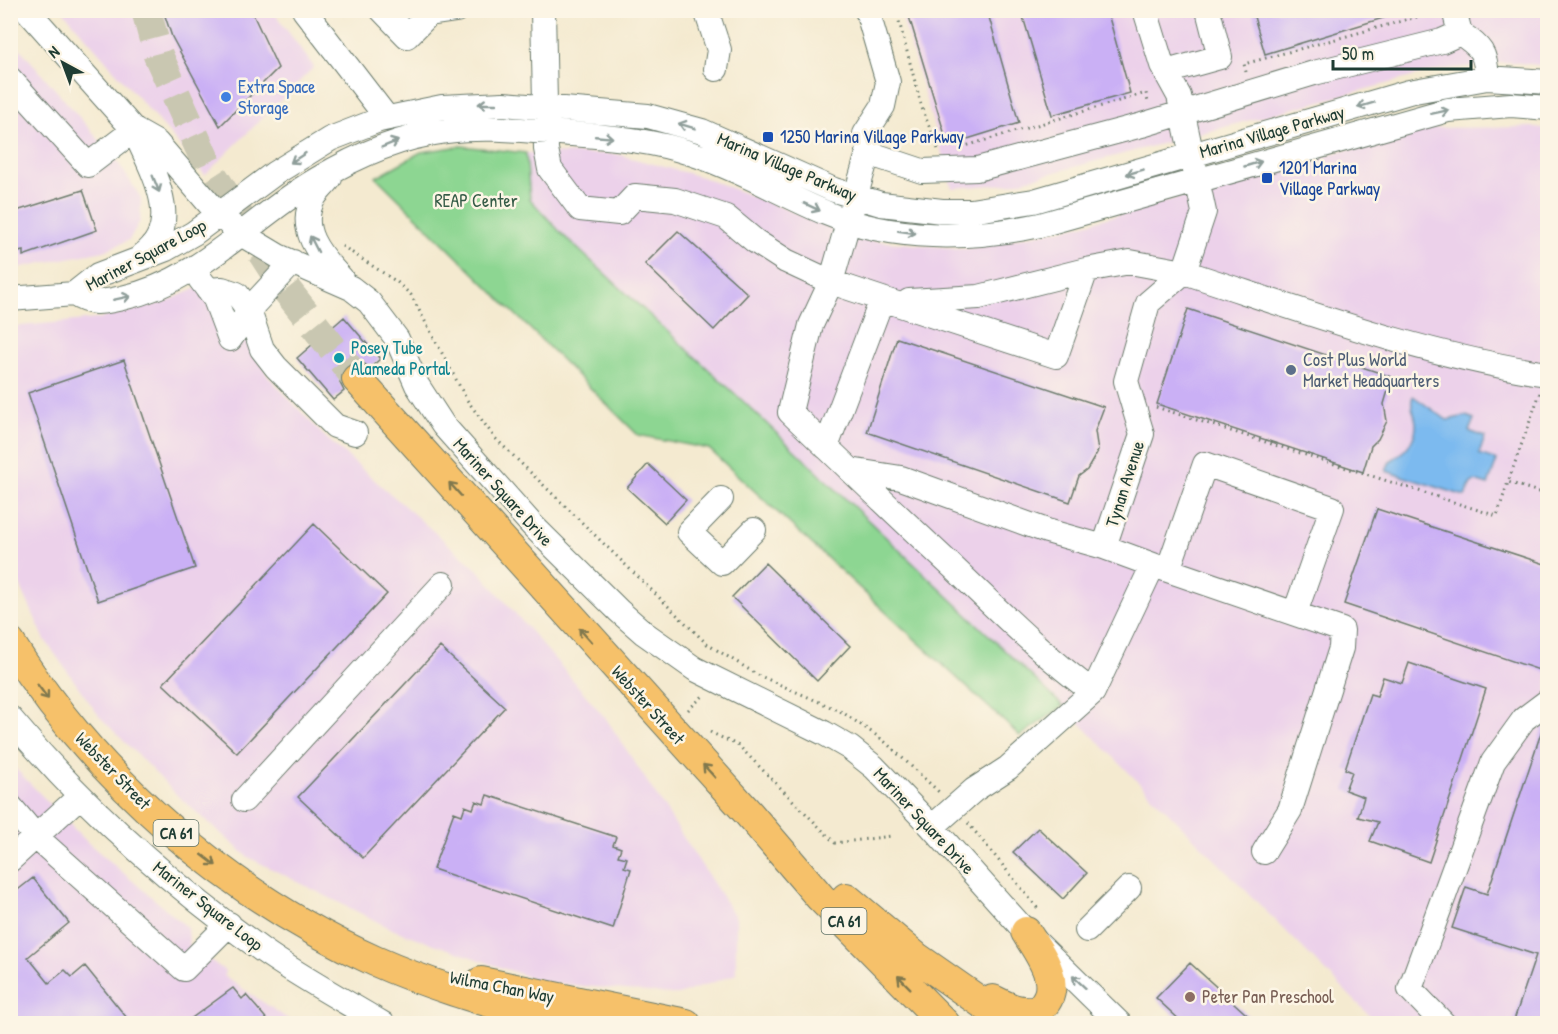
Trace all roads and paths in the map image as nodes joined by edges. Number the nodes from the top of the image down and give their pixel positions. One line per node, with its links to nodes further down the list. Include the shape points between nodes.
1 (27, 10): 22 (street, Mariner Square Drive)
2 (304, 10): 21 (street)
3 (382, 10): 11 (street, via 407,36)
4 (456, 10): 11 (street)
5 (543, 10): 18 (street)
6 (706, 10): 13 (street, via 719,50)
7 (867, 10): 24 (street, via 888,82 883,106)
8 (896, 10): 25 (path, via 922,108)
9 (1145, 10): 14 (street)
10 (1208, 10): 14 (street, via 1220,57)
11 (428, 12)
12 (1457, 22): 15 (street, via 1478,45 1486,62); 20 (street, via 1442,41 1314,73)
13 (716, 69)
14 (1166, 72): 20 (street)
15 (1487, 78): 17 (street, Marina Village Parkway); 26 (street, Marina Village Parkway, one-way to 26, via 1409,92)
16 (10, 79): 22 (street, via 88,165)
17 (1548, 82)
18 (545, 107): 21 (street, Marina Village Parkway, one-way to 21, via 474,104); 23 (street); 29 (street, Marina Village Parkway, one-way to 18, via 674,122)
19 (1548, 108): 28 (street, Marina Village Parkway, one-way to 19, via 1448,110 1511,105)
20 (1183, 113): 26 (street); 29 (street, via 977,169 922,171 868,153)
21 (387, 118): 30 (street, Marina Village Parkway, one-way to 30, via 330,139 301,155)
22 (134, 130): 30 (street, Mariner Square Drive, via 157,143); 35 (street, one-way to 35, via 160,192 165,222 161,237)
23 (546, 132): 27 (street, Marina Village Parkway, one-way to 23, via 400,140 422,135 472,128); 31 (street, Marina Village Parkway, one-way to 31, via 668,146); 39 (street, via 550,169 580,209 619,213 635,196 675,200 726,217 755,242)
24 (865, 134)
25 (941, 153)
26 (1191, 156): 28 (street); 29 (street, Marina Village Parkway, one-way to 29, via 1002,208 942,211)
27 (337, 168): 32 (street, Marina Village Parkway, via 291,197); 40 (street, one-way to 27, via 315,248 308,222 315,196)
28 (1196, 180): 31 (street, Marina Village Parkway, one-way to 28, via 941,236 1006,232); 38 (street, via 1204,212)
29 (857, 198): 31 (street)
30 (219, 215): 32 (street, Mariner Square Drive); 35 (street, Mariner Square Loop, via 166,249)
31 (850, 221): 39 (street)
32 (243, 235): 34 (street, Mariner Square Drive); 37 (street, Mariner Square Loop)
33 (335, 241): 70 (path, via 411,295 467,400 495,438 707,644 758,675 842,712 883,740)
34 (293, 262): 40 (street, Mariner Square Drive); 45 (street)
35 (132, 264): 42 (street, Mariner Square Loop, via 98,275)
36 (1086, 270): 38 (street, via 1130,262); 44 (street, via 979,297 922,302); 44 (street, via 1056,356)
37 (191, 272): 41 (street); 42 (street, Mariner Square Loop, one-way to 37, via 86,303 110,301 155,289)
38 (1184, 272): 46 (street, via 1428,351); 48 (street, Tynan Avenue, via 1148,303 1126,381)
39 (831, 282): 44 (street); 50 (street, via 811,325 790,412)
40 (351, 288): 61 (street, Mariner Square Drive, via 384,320 397,339 417,385 443,425 533,526 644,633)
41 (208, 290): 45 (street, via 237,294); 45 (street, via 230,339)
42 (74, 294): 43 (street, Mariner Square Loop)
43 (10, 299)
44 (882, 299): 50 (street)
45 (249, 311): 49 (street, via 262,349 276,367 335,426)
46 (1547, 373): 52 (path)
47 (357, 379): 65 (main road, Webster Street / CA 61, one-way to 47)
48 (1132, 399): 52 (path, via 1497,516); 56 (street, Tynan Avenue, via 1142,434)
49 (355, 433)
50 (826, 447): 51 (street)
51 (850, 470): 56 (street, via 901,478 1047,531); 62 (street, via 994,607)
52 (1508, 482): 53 (path)
53 (1548, 495)
54 (721, 499): 55 (street, via 689,532 722,563)
55 (754, 530)
56 (1104, 547): 57 (street, Tynan Avenue)
57 (1161, 568): 59 (street, Tynan Avenue); 59 (street, via 1205,464 1332,508); 62 (street)
58 (443, 584): 68 (street)
59 (1294, 613): 75 (street, Tynan Avenue, via 1342,630 1341,648 1290,810)
60 (10, 644): 81 (main road, Webster Street / CA 61, one-way to 81, via 90,749 184,841 261,898)
61 (718, 682): 65 (path); 72 (street, Mariner Square Drive, via 850,748 897,788)
62 (1093, 692): 70 (street, via 1008,768)
63 (1543, 710): 91 (street, via 1524,719 1493,762 1410,989)
64 (10, 718): 67 (street, Mariner Square Loop)
65 (669, 728): 71 (main road, Webster Street / CA 61, one-way to 65)
66 (710, 732): 73 (path, via 739,746 835,843)
67 (81, 796): 74 (street); 78 (street, Mariner Square Loop, via 140,853)
68 (244, 800)
69 (10, 806): 74 (street)
70 (955, 807): 72 (street)
71 (748, 814): 82 (main road, via 881,929); 88 (main road, Webster Street / CA 61, one-way to 71, via 820,897)
72 (932, 827): 80 (street, Mariner Square Drive)
73 (892, 836)
74 (37, 838): 76 (street); 78 (street, via 184,969)
75 (1264, 852)
76 (10, 860)
77 (1129, 888): 79 (street)
78 (229, 924): 83 (street, Mariner Square Loop)
79 (1087, 930)
80 (1026, 932): 82 (main road, via 1044,963 1051,985 1050,996 1038,1011 1016,1011); 90 (street, Mariner Square Drive, one-way to 80)
81 (389, 967): 86 (main road, Webster Street / CA 61, via 456,993); 87 (main road, Wilma Chan Way, via 501,985)
82 (947, 980): 89 (main road)
83 (344, 1000): 84 (street, Mariner Square Loop); 85 (street, Mariner Square Loop)
84 (360, 1023)
85 (383, 1023)
86 (564, 1023)
87 (686, 1023)
88 (945, 1023)
89 (1012, 1023)
90 (1120, 1023)
91 (1444, 1023)

